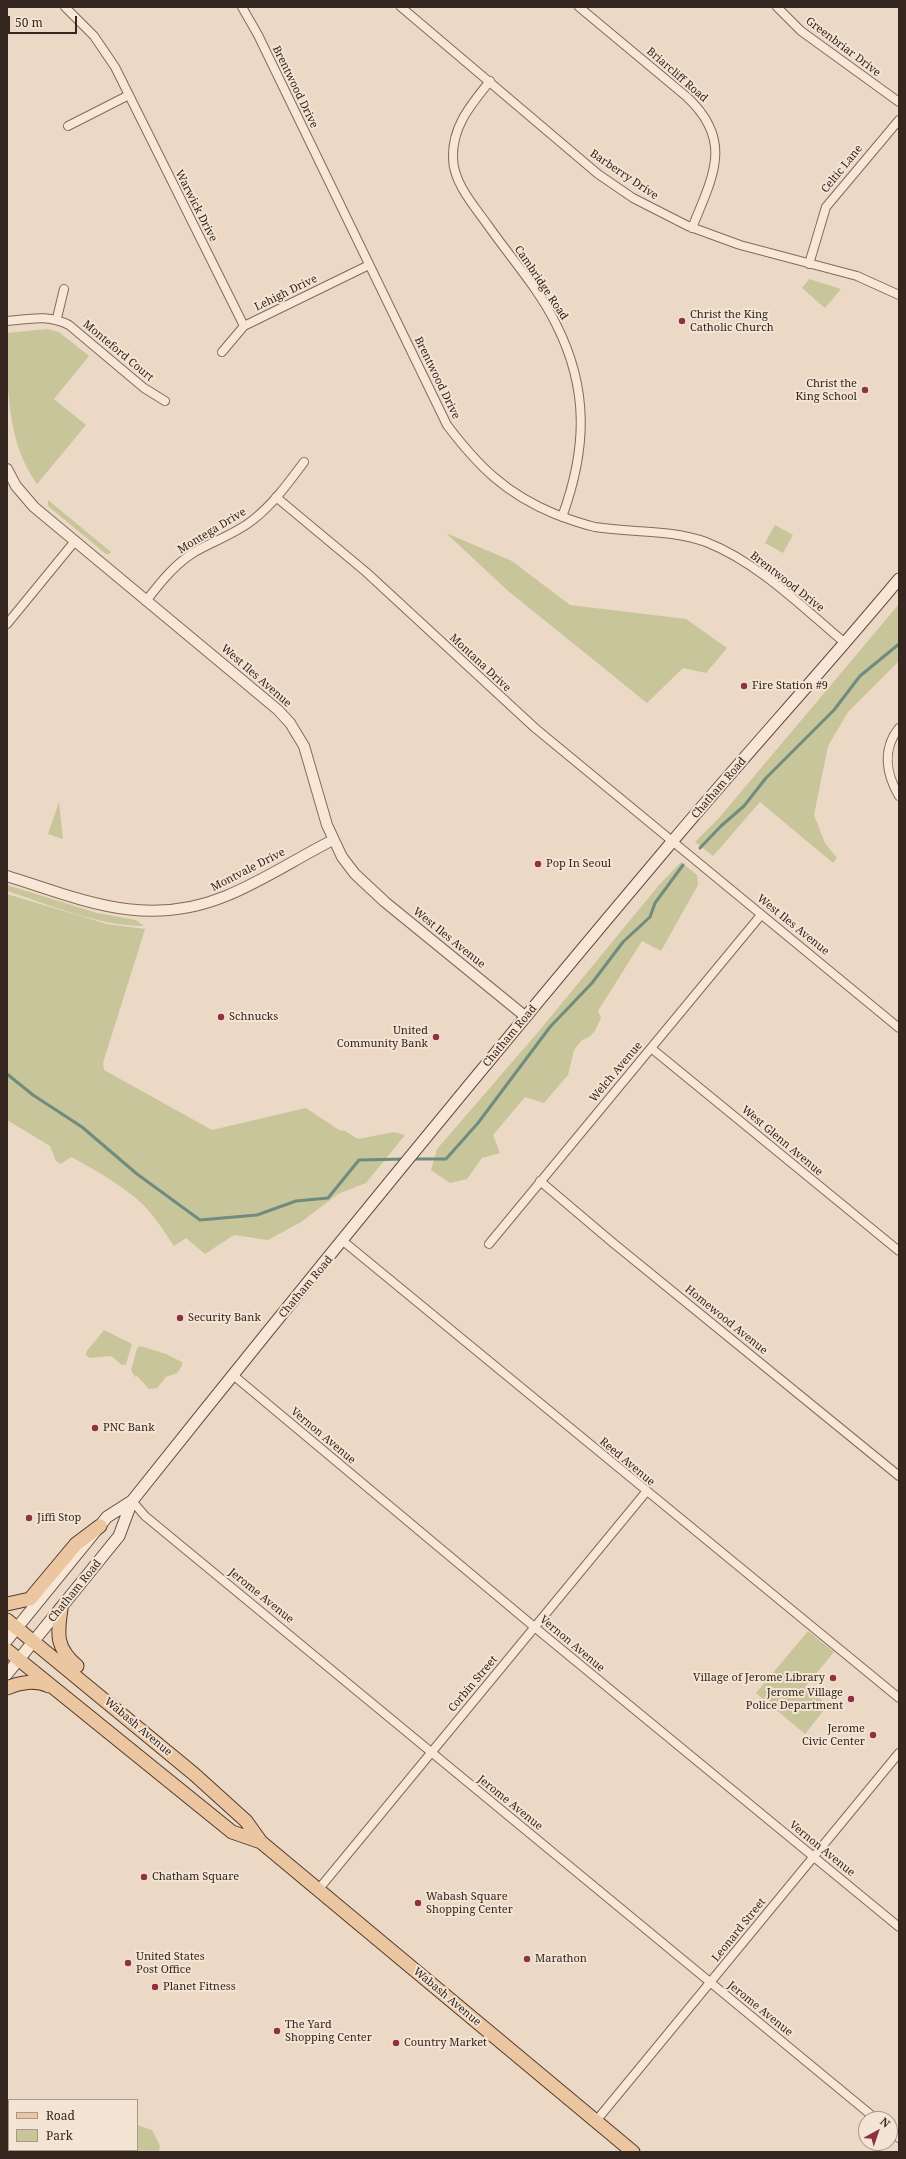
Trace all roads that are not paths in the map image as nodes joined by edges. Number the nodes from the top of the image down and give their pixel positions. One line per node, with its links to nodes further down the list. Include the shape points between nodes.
1 (65, 7): 7 (street, Warwick Drive, via 86,26 105,51)
2 (242, 7): 13 (street, Brentwood Drive)
3 (401, 7): 6 (street, Barberry Drive)
4 (579, 7): 11 (street, Briarcliff Road, via 686,96 701,110 707,120 713,133 715,167)
5 (777, 7): 8 (street, Greenbriar Drive, via 801,31)
6 (490, 81): 11 (street, Barberry Drive, via 598,174 633,198); 24 (street, Cambridge Road, via 466,111 457,129 453,160 457,176 468,197 556,323 574,368 580,392 581,440 575,478)
7 (129, 95): 10 (street); 18 (street, Warwick Drive)
8 (899, 102)
9 (899, 120): 12 (street, Celtic Lane, via 826,207)
10 (68, 126)
11 (692, 228): 12 (street, Barberry Drive, via 740,245)
12 (810, 264): 15 (street, Barberry Drive, via 856,276)
13 (369, 265): 18 (street, Lehigh Drive); 24 (street, Brentwood Drive, via 447,424 466,450 504,487 533,505)
14 (64, 289): 16 (street)
15 (899, 295)
16 (57, 318): 17 (street); 20 (street, Monteford Court, via 70,325 144,388)
17 (7, 321)
18 (244, 326): 19 (street, Lehigh Drive)
19 (222, 352)
20 (165, 401)
21 (304, 462): 23 (street, Montega Drive)
22 (7, 469): 25 (street, West Iles Avenue, via 28,501)
23 (276, 497): 27 (street, Montega Drive, via 243,527 182,561); 33 (street, Montana Drive, via 366,572 506,703)
24 (562, 516): 29 (street, Brentwood Drive, via 594,526 664,533 705,542 756,570)
25 (75, 541): 27 (street, West Iles Avenue); 28 (street)
26 (899, 578): 29 (main road, Chatham Road)
27 (146, 601): 32 (street, West Iles Avenue, via 268,700 290,723 304,746 323,815)
28 (7, 624)
29 (845, 643): 33 (main road, Chatham Road)
30 (899, 728): 31 (street, via 890,743 887,763 893,786)
31 (899, 796)
32 (333, 840): 34 (street, Montvale Drive, via 226,896 176,910 140,911 107,907); 36 (street, West Iles Avenue, via 342,856 367,885)
33 (673, 841): 35 (street, West Iles Avenue); 36 (main road, Chatham Road)
34 (7, 876)
35 (761, 915): 37 (street, West Iles Avenue); 38 (street, Welch Avenue)
36 (526, 1017): 40 (main road, Chatham Road)
37 (899, 1028)
38 (651, 1048): 39 (street, Welch Avenue); 42 (street, West Glenn Avenue)
39 (540, 1181): 41 (street, Welch Avenue); 44 (street, Homewood Avenue)
40 (343, 1241): 43 (main road, Chatham Road); 45 (street, Reed Avenue)
41 (489, 1244)
42 (899, 1251)
43 (233, 1375): 46 (main road, Chatham Road); 51 (street, Vernon Avenue)
44 (899, 1476)
45 (646, 1492): 51 (street, Corbin Street); 59 (street, Reed Avenue)
46 (132, 1501): 47 (main road, Chatham Road, via 107,1517); 49 (main road, Chatham Road, via 119,1536); 61 (street, Jerome Avenue, via 145,1516)
47 (100, 1526): 48 (main road, via 76,1544 30,1599); 50 (main road, Chatham Road)
48 (7, 1604)
49 (61, 1609): 53 (main road, Chatham Road); 60 (main road, via 58,1638 62,1651 100,1685)
50 (12, 1624): 52 (main road, Chatham Road); 53 (main road, Wabash Avenue)
51 (534, 1627): 61 (street, Corbin Street); 64 (street, Vernon Avenue)
52 (7, 1640)
53 (34, 1641): 55 (main road, Chatham Road); 60 (main road, Wabash Avenue)
54 (7, 1650): 55 (main road, Wabash Avenue)
55 (19, 1660): 56 (main road, Chatham Road); 58 (main road, Wabash Avenue)
56 (7, 1674)
57 (7, 1688): 58 (main road, via 17,1683 37,1683)
58 (55, 1688): 63 (main road, Wabash Avenue, via 232,1832)
59 (899, 1698)
60 (107, 1701): 63 (main road, Wabash Avenue, via 246,1821)
61 (431, 1751): 65 (street, Corbin Street); 67 (street, Jerome Avenue)
62 (899, 1753): 64 (street, Leonard Street)
63 (261, 1842): 65 (main road, Wabash Avenue)
64 (814, 1857): 66 (street, Vernon Avenue); 67 (street, Leonard Street)
65 (318, 1890): 69 (main road, Wabash Avenue)
66 (899, 1927)
67 (711, 1983): 68 (street, Jerome Avenue); 69 (street, Leonard Street)
68 (866, 2111)
69 (596, 2121): 70 (main road, Wabash Avenue)
70 (633, 2152)

